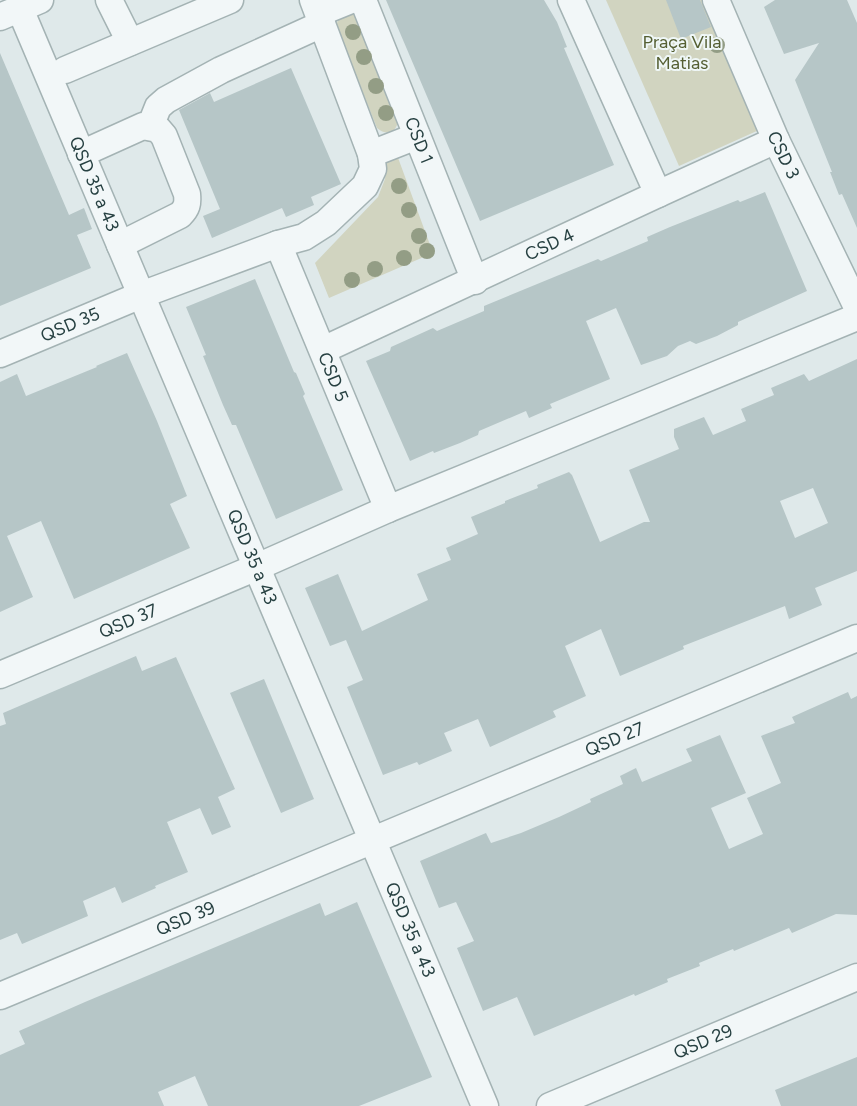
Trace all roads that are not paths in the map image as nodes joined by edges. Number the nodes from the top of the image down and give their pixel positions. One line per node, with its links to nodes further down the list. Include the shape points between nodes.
1 (109, 0): 9 (street)
2 (230, 0): 9 (street)
3 (351, 0): 8 (street)
4 (363, 0): 12 (street, CSD 1)
5 (572, 0): 16 (street)
6 (716, 0): 13 (street, CSD 3)
7 (20, 9): 14 (street, QSD 35 a 43)
8 (318, 12): 11 (street, via 166,100 158,107); 15 (street)
9 (130, 42): 10 (street)
10 (65, 70)
11 (150, 127): 14 (street, via 143,126); 18 (street, via 164,136 188,202 180,215)
12 (417, 136): 15 (street); 19 (street, CSD 1)
13 (776, 140): 16 (street, CSD 4); 21 (street, CSD 3)
14 (82, 154): 18 (street, QSD 35 a 43)
15 (371, 154): 17 (street, QSD 35, via 373,169 365,186 326,223 304,237)
16 (658, 194): 19 (street, CSD 4)
17 (278, 244): 20 (street, QSD 35); 23 (street, CSD 5)
18 (120, 245): 20 (street, QSD 35 a 43)
19 (475, 280): 23 (street, CSD 4)
20 (141, 295): 24 (street, QSD 35); 26 (street, QSD 35 a 43)
21 (857, 307)
22 (857, 317): 25 (street, QSD 37)
23 (323, 350): 25 (street, CSD 5)
24 (0, 354)
25 (388, 509): 26 (street, QSD 37)
26 (257, 567): 28 (street, QSD 37); 29 (street, QSD 35 a 43)
27 (857, 638): 29 (street, QSD 27)
28 (0, 676)
29 (372, 840): 31 (street, QSD 39); 32 (street, QSD 35 a 43)
30 (857, 977): 33 (street, QSD 29)
31 (0, 996)
32 (485, 1106)
33 (550, 1106)

